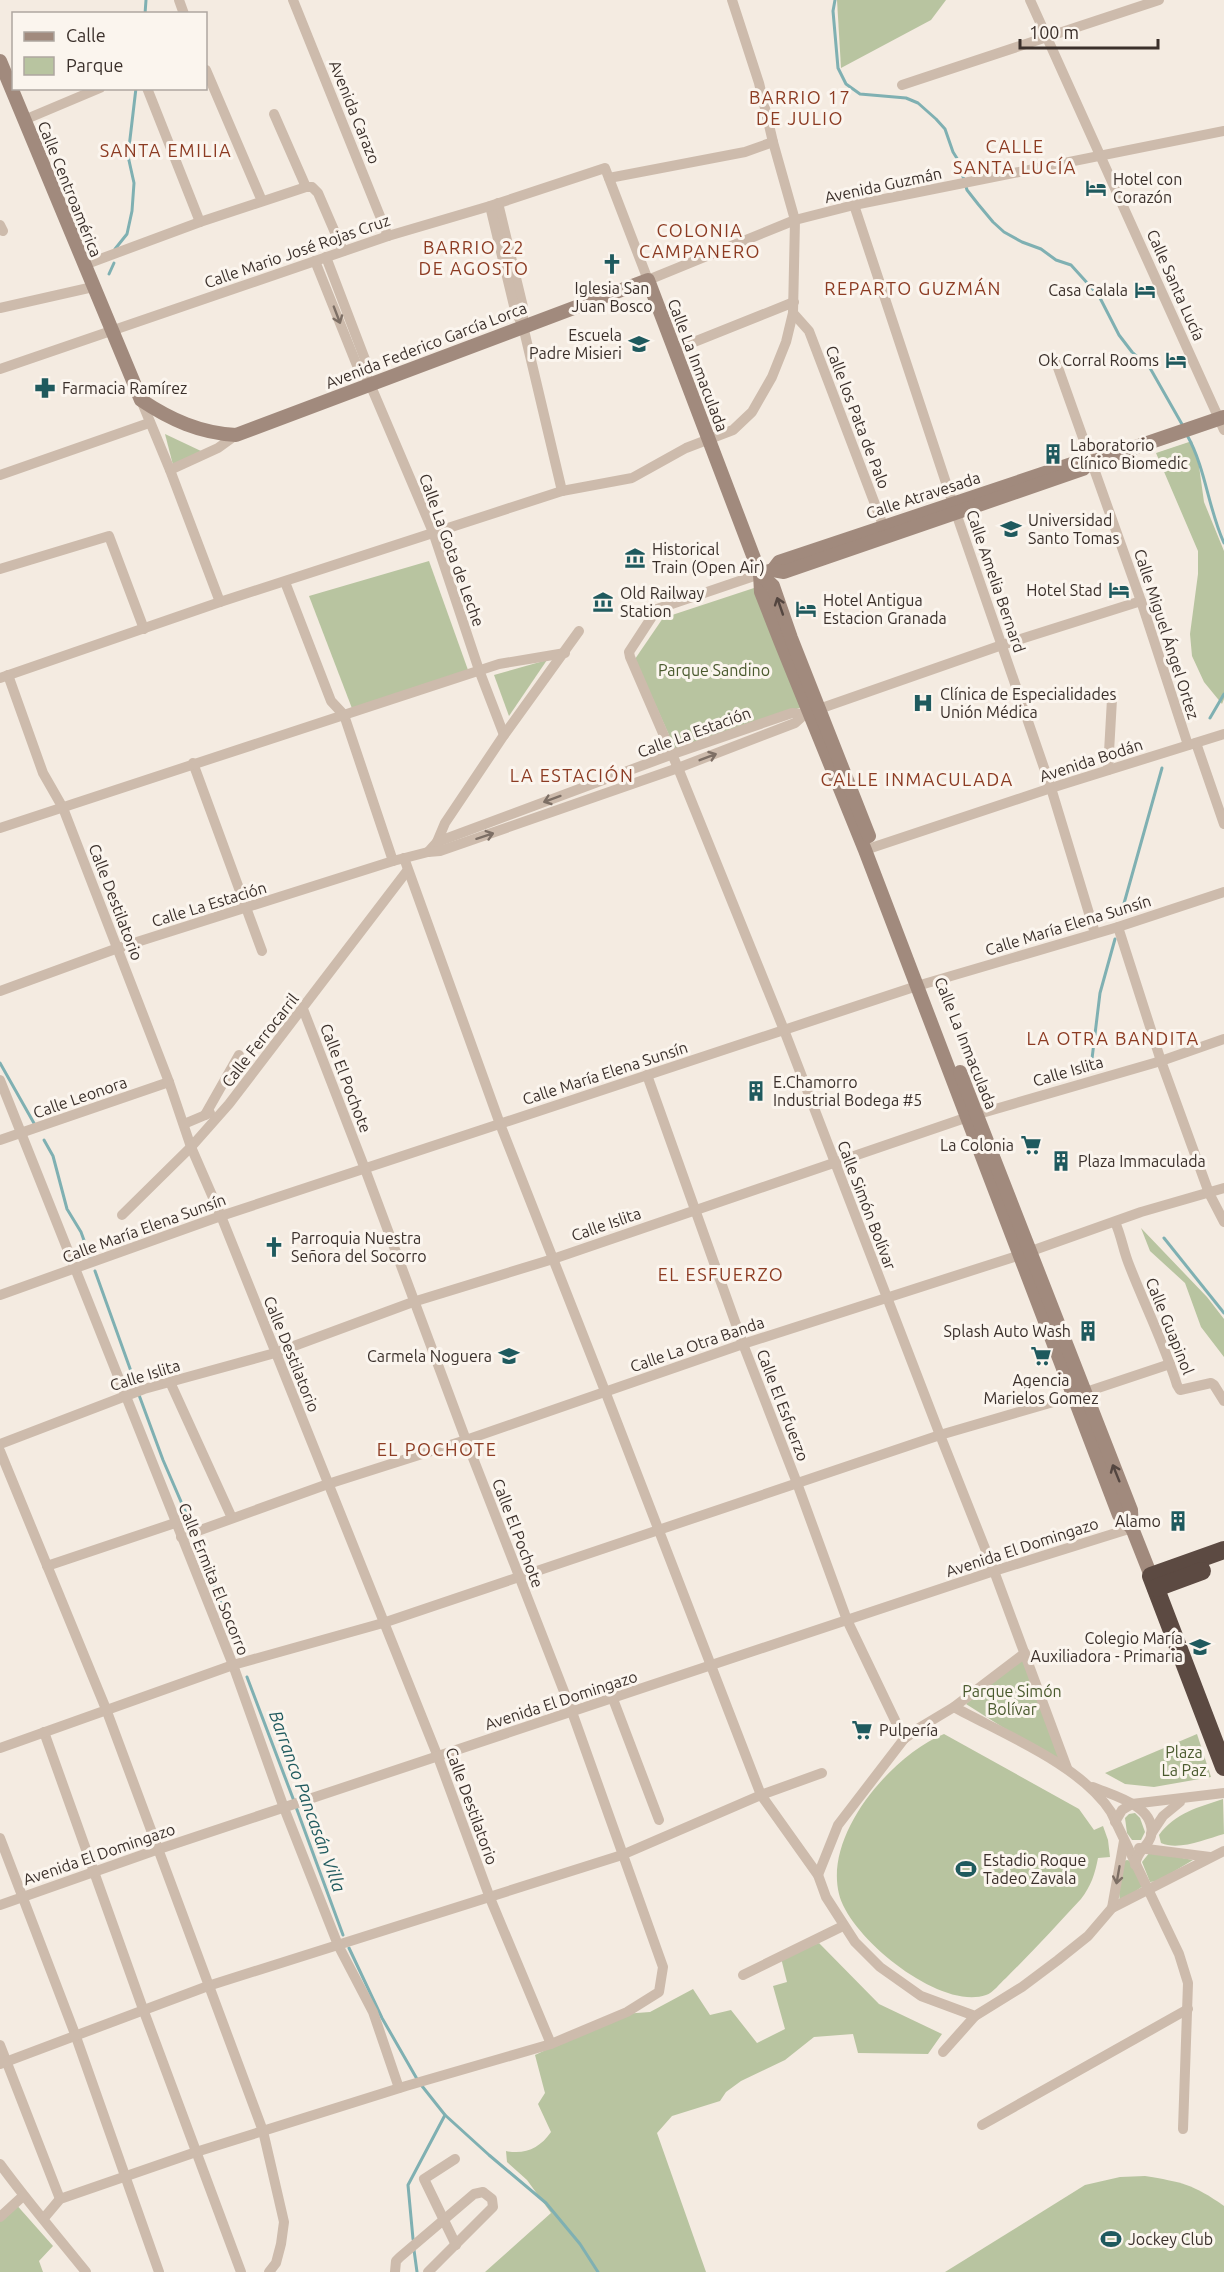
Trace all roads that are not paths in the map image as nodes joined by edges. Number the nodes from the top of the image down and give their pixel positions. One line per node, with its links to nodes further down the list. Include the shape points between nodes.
1 (293, 0): 23 (street, Avenida Carazo)
2 (732, 0): 14 (street, via 759,83)
3 (1030, 0): 5 (street, Calle Santa Lucía)
4 (1159, 0): 5 (street)
5 (1048, 38): 8 (street); 15 (street, Calle Santa Lucía)
6 (0, 61): 12 (main road, Calle Centroamérica)
7 (207, 72): 18 (street)
8 (902, 85)
9 (95, 90): 12 (street)
10 (148, 90): 22 (street)
11 (274, 114): 17 (street)
12 (24, 120): 26 (main road, Calle Centroamérica)
13 (1224, 131): 15 (street, Avenida Guzmán)
14 (772, 141): 16 (street, Calle Mario José Rojas Cruz, via 745,152); 21 (street)
15 (1101, 155): 20 (street, Avenida Guzmán); 38 (street, Calle Santa Lucía)
16 (607, 173): 19 (street, Calle Mario José Rojas Cruz); 27 (street, Calle La Inmaculada)
17 (306, 187): 18 (street); 24 (street, via 318,193)
18 (262, 201): 22 (street)
19 (494, 205): 23 (street, Calle Mario José Rojas Cruz); 31 (street, via 515,310)
20 (854, 206): 21 (street, Avenida Guzmán); 46 (street, Calle Amelia Bernard)
21 (795, 220): 27 (street, Avenida Federico García Lorca); 30 (street)
22 (200, 222): 26 (street)
23 (388, 236): 24 (street, Calle Mario José Rojas Cruz)
24 (343, 251): 25 (street, Calle Mario José Rojas Cruz)
25 (321, 259): 32 (street, Calle Mario José Rojas Cruz); 36 (street, Calle La Gota de Leche, via 366,362)
26 (84, 265): 28 (main road, Calle Centroamérica)
27 (648, 280): 31 (main road, Avenida Federico García Lorca); 33 (main road, Calle La Inmaculada)
28 (93, 287): 29 (street); 32 (main road, Calle Centroamérica)
29 (0, 308)
30 (793, 308): 33 (street); 41 (street, via 786,342 752,412 733,430); 47 (street, Calle los Pata de Palo, via 808,332)
31 (523, 326): 36 (main road, Avenida Federico García Lorca); 45 (street)
32 (110, 330): 35 (street, Calle Mario José Rojas Cruz); 37 (main road)
33 (674, 351): 41 (main road, Calle La Inmaculada)
34 (1056, 362): 42 (street, Calle Miguel Ángel Ortez)
35 (0, 369)
36 (368, 381): 40 (main road, Avenida Federico García Lorca); 48 (street, Calle La Gota de Leche)
37 (141, 400): 39 (street); 40 (main road, Avenida Federico García Lorca, via 183,424)
38 (1222, 422): 42 (main road, Calle Atravesada, via 1192,428)
39 (149, 423): 43 (street); 44 (street)
40 (236, 435): 43 (street, via 218,448)
41 (709, 439): 45 (street, via 632,478); 50 (main road, Calle La Inmaculada)
42 (1091, 462): 46 (main road, Calle Atravesada, via 1080,460); 52 (street, Calle Miguel Ángel Ortez)
43 (170, 470): 53 (street)
44 (0, 475)
45 (562, 491): 48 (street)
46 (954, 508): 47 (main road, Calle Atravesada); 56 (street, Calle Amelia Bernard)
47 (886, 531): 50 (main road, Calle Atravesada, via 827,551 779,561)
48 (433, 532): 51 (street); 59 (street, Calle La Gota de Leche)
49 (0, 569): 54 (street, via 109,536)
50 (766, 572): 58 (street, Calle Atravesada, via 657,609); 62 (main road, Calle La Inmaculada, via 762,592 786,641)
51 (285, 582): 53 (street); 63 (street, via 331,701)
52 (1141, 601): 56 (street, Calle La Estación); 66 (street, Calle Miguel Ángel Ortez)
53 (220, 602): 54 (street)
54 (144, 629): 60 (street)
55 (579, 632): 57 (street)
56 (1002, 645): 62 (street, Calle La Estación); 72 (street, Calle Amelia Bernard)
57 (565, 653): 59 (street); 65 (street)
58 (630, 657): 67 (street, Calle Simón Bolívar)
59 (479, 670): 63 (street); 65 (street, Calle La Gota de Leche)
60 (4, 677): 75 (street, Calle Destilatorio, via 43,773)
61 (1112, 699): 70 (street)
62 (811, 711): 67 (street, Calle La Estación, via 792,713); 69 (street, Calle La Estación, one-way to 62, via 795,723); 80 (main road, Calle La Inmaculada)
63 (344, 715): 68 (street); 82 (street)
64 (1224, 734): 66 (street, Avenida Bodán)
65 (504, 735): 79 (street, via 445,823)
66 (1192, 744): 70 (street, Avenida Bodán); 77 (street, Calle Miguel Ángel Ortez)
67 (673, 754): 69 (street, Calle Simón Bolívar); 71 (street, Calle La Estación)
68 (193, 763): 75 (street); 85 (street)
69 (678, 768): 73 (street, Calle La Estación); 93 (street, Calle Simón Bolívar)
70 (1108, 770): 72 (street, Avenida Bodán)
71 (604, 780): 73 (street); 74 (street, Calle La Estación, one-way to 74)
72 (1051, 788): 80 (street, Avenida Bodán); 87 (street, Calle Amelia Bernard)
73 (609, 793): 76 (street, Calle La Estación)
74 (531, 807): 76 (street); 79 (street, Calle La Estación)
75 (63, 808): 78 (street); 88 (street, Calle Destilatorio)
76 (535, 819): 79 (street, Calle La Estación, one-way to 76)
77 (1224, 824)
78 (0, 828)
79 (439, 847): 81 (street, Calle La Estación)
80 (869, 849): 90 (main road, Calle La Inmaculada)
81 (405, 858): 82 (street, Calle La Estación); 83 (street)
82 (393, 861): 85 (street, Calle La Estación)
83 (407, 871): 92 (street, Calle Ferrocarril); 104 (street)
84 (1224, 892): 86 (street, Calle María Elena Sunsín)
85 (245, 909): 88 (street, Calle La Estación); 89 (street)
86 (1118, 927): 87 (street, Calle María Elena Sunsín); 96 (street)
87 (1095, 933): 90 (street, Calle María Elena Sunsín)
88 (118, 948): 91 (street, Calle La Estación); 99 (street, Calle Destilatorio)
89 (262, 951)
90 (921, 984): 93 (street, Calle María Elena Sunsín); 102 (main road, Calle La Inmaculada)
91 (0, 991)
92 (303, 1009): 100 (street, Calle Ferrocarril); 109 (street, Calle El Pochote)
93 (784, 1030): 97 (street, Calle María Elena Sunsín); 108 (street, Calle Simón Bolívar)
94 (1224, 1040): 96 (street, Calle Islita)
95 (239, 1055): 101 (street)
96 (1161, 1061): 102 (street, Calle Islita); 111 (street)
97 (647, 1075): 104 (street, Calle María Elena Sunsín); 112 (street, Calle El Esfuerzo)
98 (0, 1080): 105 (street, Calle Ermita El Socorro)
99 (169, 1082): 103 (street, Calle Destilatorio); 105 (street, Calle Leonora)
100 (229, 1104): 101 (street); 107 (street, Calle Ferrocarril)
101 (205, 1115): 103 (street)
102 (972, 1115): 108 (street, Calle Islita); 117 (main road, Calle La Inmaculada)
103 (184, 1124): 107 (street, Calle Destilatorio)
104 (500, 1124): 109 (street, Calle María Elena Sunsín); 118 (street)
105 (22, 1133): 106 (street, Calle Leonora); 119 (street, Calle Ermita El Socorro)
106 (0, 1140)
107 (191, 1147): 113 (street, Calle Ferrocarril); 114 (street, Calle Destilatorio)
108 (834, 1161): 112 (street, Calle Islita); 121 (street, Calle Simón Bolívar)
109 (365, 1169): 114 (street, Calle María Elena Sunsín); 122 (street, Calle El Pochote)
110 (1224, 1188): 111 (street, Calle La Otra Banda)
111 (1209, 1193): 115 (street, Calle La Otra Banda); 116 (street)
112 (694, 1209): 118 (street, Calle Islita); 123 (street, Calle El Esfuerzo)
113 (122, 1215)
114 (221, 1216): 119 (street, Calle María Elena Sunsín); 124 (street, Calle Destilatorio)
115 (1115, 1222): 117 (street, Calle La Otra Banda); 125 (street, Calle Guapinol)
116 (1224, 1222)
117 (1025, 1253): 121 (street, Calle La Otra Banda); 129 (main road, Calle La Inmaculada)
118 (553, 1259): 122 (street, Calle Islita); 127 (street)
119 (75, 1270): 120 (street, Calle María Elena Sunsín); 128 (street, Calle Ermita El Socorro)
120 (0, 1295)
121 (886, 1298): 123 (street, Calle La Otra Banda); 131 (street, Calle Simón Bolívar)
122 (413, 1302): 124 (street, Calle Islita); 132 (street, Calle El Pochote)
123 (743, 1344): 127 (street, Calle La Otra Banda); 135 (street, Calle El Esfuerzo)
124 (275, 1353): 126 (street, Calle Islita); 136 (street, Calle Destilatorio)
125 (1170, 1364): 129 (street); 130 (street, Calle Guapinol, via 1180,1390 1211,1383)
126 (170, 1382): 128 (street, Calle Islita); 137 (street)
127 (606, 1391): 132 (street, Calle La Otra Banda); 140 (street)
128 (134, 1392): 133 (street, Calle Islita); 138 (street, Calle Ermita El Socorro)
129 (1079, 1394): 131 (street); 139 (main road, Calle La Inmaculada, via 1119,1515)
130 (1224, 1401)
131 (940, 1436): 135 (street); 145 (street, Calle Simón Bolívar)
132 (466, 1440): 136 (street, Calle La Otra Banda); 146 (street, Calle El Pochote)
133 (0, 1444)
134 (0, 1451): 144 (street)
135 (797, 1483): 140 (street); 148 (street, Calle El Esfuerzo)
136 (328, 1484): 137 (street, Calle La Otra Banda); 149 (street, Calle Destilatorio)
137 (232, 1518): 141 (street, Calle La Otra Banda)
138 (176, 1523): 141 (street, Calle Ermita El Socorro); 144 (street)
139 (1132, 1528): 145 (street, Avenida El Domingazo); 147 (main road, Calle La Inmaculada)
140 (658, 1529): 146 (street); 152 (street)
141 (181, 1537): 151 (street, Calle Ermita El Socorro)
142 (1224, 1550): 147 (highway)
143 (1224, 1563): 147 (highway)
144 (47, 1566): 155 (street)
145 (994, 1571): 148 (street, Avenida El Domingazo); 150 (street, Calle Simón Bolívar)
146 (518, 1576): 149 (street); 156 (street, Calle El Pochote)
147 (1154, 1582): 161 (highway)
148 (847, 1620): 152 (street, Avenida El Domingazo); 158 (street, Calle El Esfuerzo)
149 (383, 1623): 151 (street); 160 (street, Calle Destilatorio)
150 (1025, 1653): 154 (street); 162 (street, Calle Simón Bolívar)
151 (233, 1665): 155 (street); 169 (street, Calle Ermita El Socorro)
152 (712, 1665): 153 (street, Avenida El Domingazo); 166 (street)
153 (613, 1699): 156 (street, Avenida El Domingazo); 170 (street)
154 (954, 1707): 158 (street); 162 (street)
155 (106, 1709): 157 (street); 176 (street)
156 (572, 1712): 160 (street, Avenida El Domingazo); 178 (street, Calle El Pochote)
157 (44, 1732): 159 (street); 181 (street)
158 (904, 1739): 182 (street, via 838,1826)
159 (0, 1748)
160 (438, 1757): 169 (street, Avenida El Domingazo); 185 (street, Calle Destilatorio)
161 (1224, 1767)
162 (1067, 1768): 164 (street)
163 (822, 1773): 166 (street)
164 (1085, 1783): 168 (street); 171 (street, via 1103,1800)
165 (1224, 1793): 167 (street)
166 (761, 1795): 178 (street); 182 (street)
167 (1186, 1798): 168 (street); 172 (street, via 1162,1816)
168 (1132, 1804): 171 (street, via 1122,1810); 172 (street, via 1147,1814)
169 (288, 1807): 176 (street, Avenida El Domingazo); 189 (street, Calle Ermita El Socorro)
170 (659, 1820)
171 (1115, 1822): 174 (street)
172 (1151, 1834): 175 (street)
173 (0, 1838): 184 (street)
174 (1124, 1842): 175 (street); 180 (street); 187 (street, one-way to 187)
175 (1142, 1848): 179 (street); 180 (street)
176 (159, 1849): 181 (street, Avenida El Domingazo); 191 (street)
177 (1224, 1851): 179 (street)
178 (622, 1855): 185 (street); 196 (street, Calle El Pochote, via 663,1967 659,1992 627,2012)
179 (1210, 1857): 183 (street)
180 (1135, 1865): 183 (street)
181 (93, 1872): 184 (street, Avenida El Domingazo); 192 (street)
182 (818, 1875): 188 (street)
183 (1148, 1890): 187 (street); 193 (street, via 1179,1954 1188,1983)
184 (23, 1896): 186 (street, Avenida El Domingazo); 195 (street)
185 (490, 1898): 189 (street); 196 (street, Calle Destilatorio)
186 (0, 1905)
187 (1112, 1908): 194 (street, via 1088,1936 1058,1960)
188 (843, 1926): 190 (street); 194 (street, via 880,1967 921,1996)
189 (338, 1945): 191 (street); 200 (street, Calle Ermita El Socorro, via 373,2012)
190 (743, 1976)
191 (208, 1986): 192 (street); 203 (street)
192 (143, 2009): 195 (street); 204 (street)
193 (1188, 2009): 201 (street); 202 (street)
194 (975, 2016): 198 (street)
195 (75, 2034): 199 (street); 207 (street)
196 (551, 2044): 200 (street)
197 (0, 2045): 199 (street)
198 (943, 2052)
199 (3, 2062): 209 (street)
200 (399, 2088): 203 (street)
201 (982, 2125)
202 (1183, 2129)
203 (263, 2131): 204 (street); 217 (street, via 284,2222 276,2263)
204 (196, 2152): 207 (street); 216 (street)
205 (455, 2159): 212 (street, via 424,2180)
206 (0, 2164): 208 (street)
207 (124, 2177): 209 (street); 215 (street)
208 (22, 2196): 210 (street); 211 (street)
209 (60, 2199): 211 (street)
210 (0, 2217)
211 (44, 2218): 214 (street)
212 (444, 2219): 213 (street); 213 (street, via 478,2191 494,2203); 218 (street, via 396,2261)
213 (456, 2245): 219 (street)
214 (86, 2272)
215 (159, 2272)
216 (241, 2272)
217 (269, 2272)
218 (395, 2272)
219 (428, 2272)

